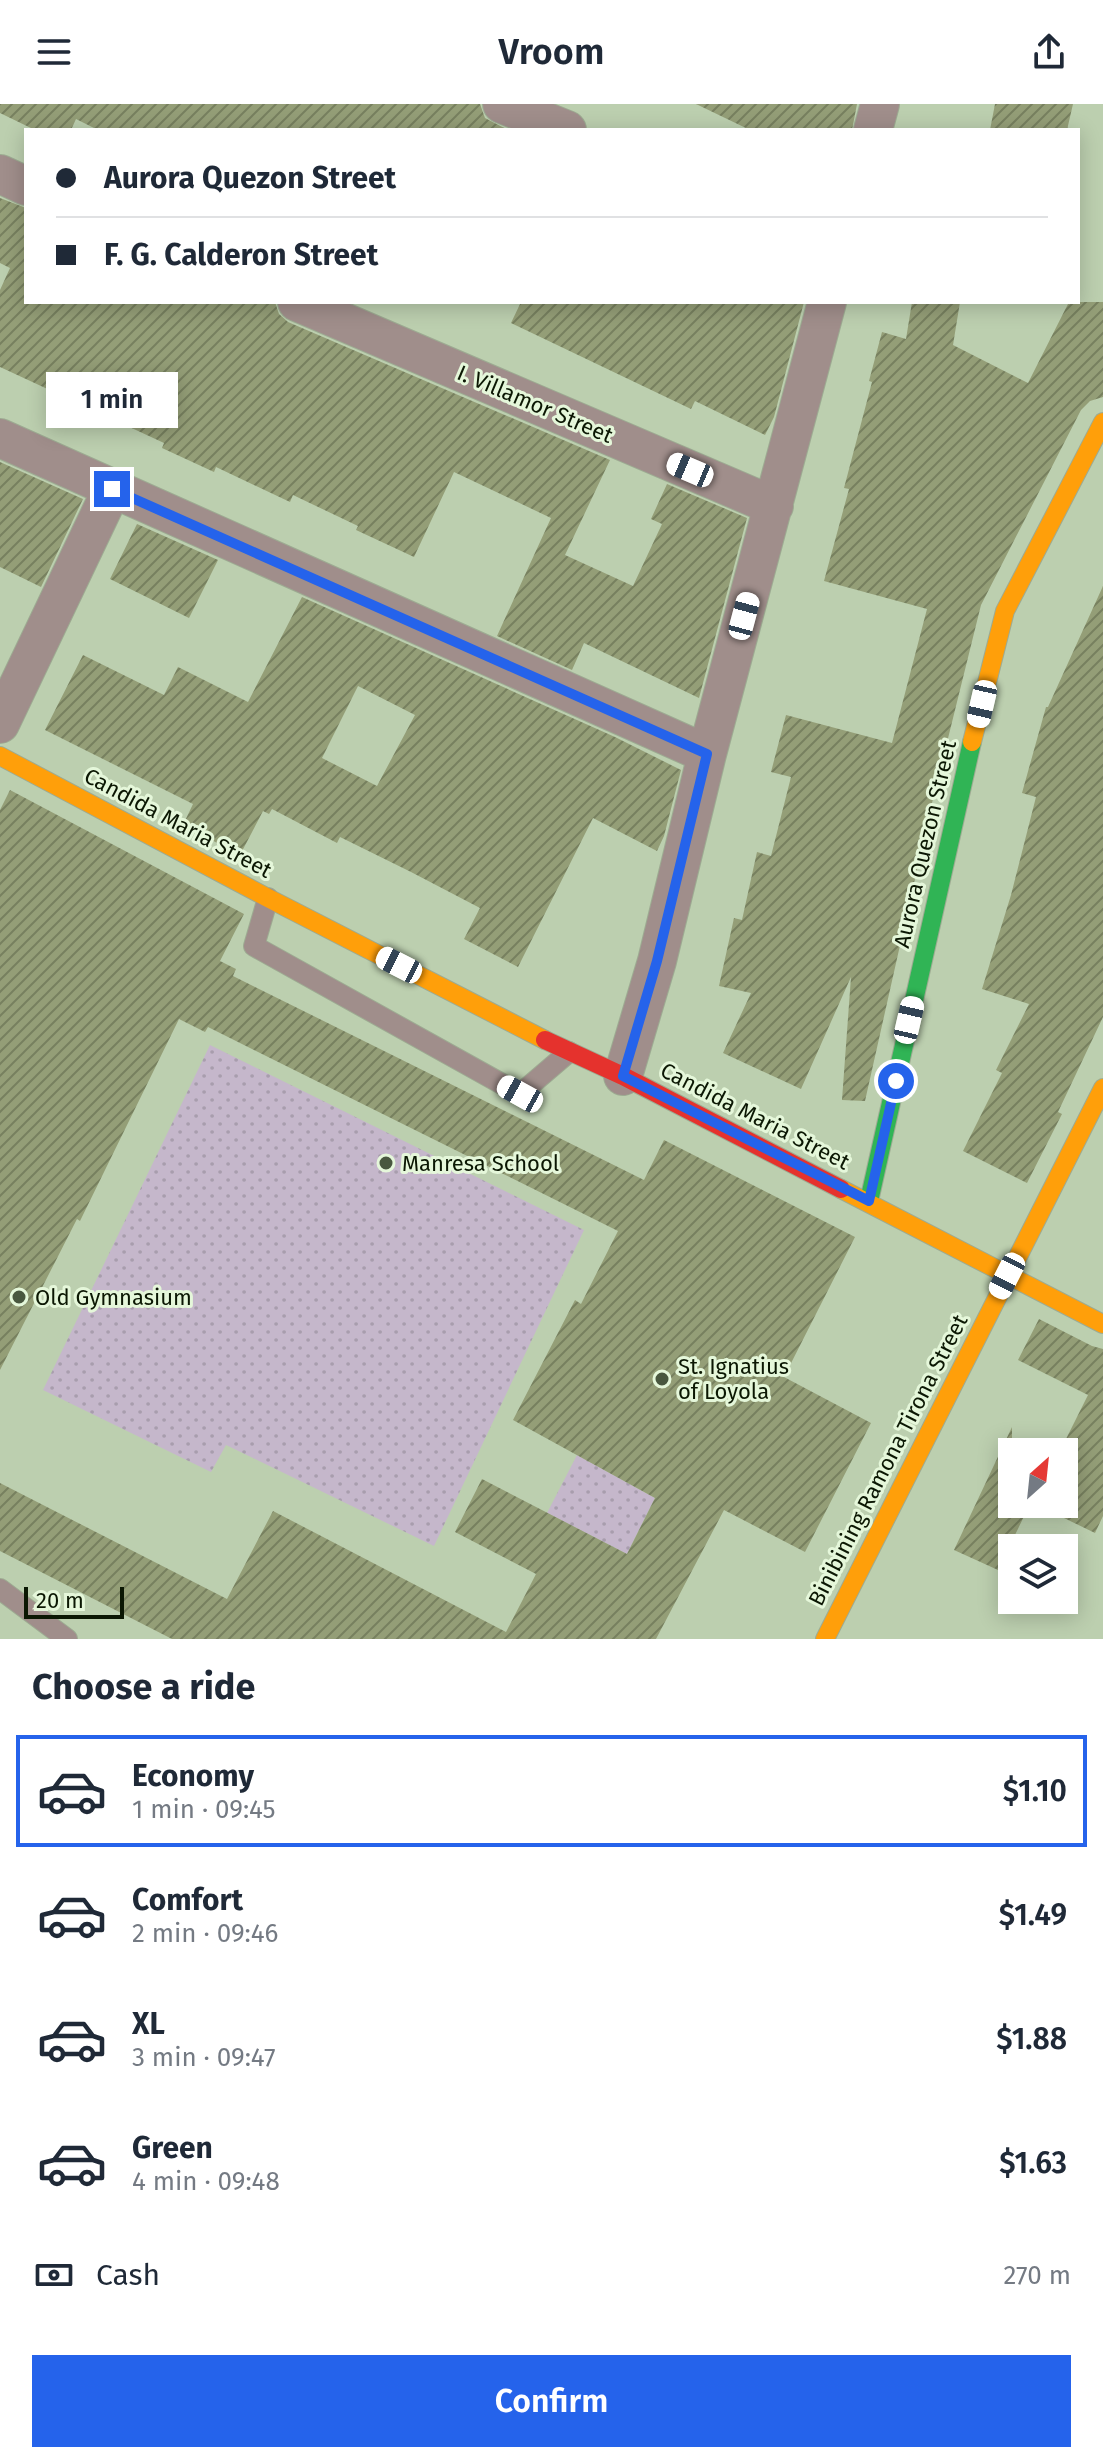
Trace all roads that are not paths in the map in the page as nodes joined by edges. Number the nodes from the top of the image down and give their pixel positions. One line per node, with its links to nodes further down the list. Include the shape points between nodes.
1 (502, 104): 3 (street)
2 (880, 104): 4 (street)
3 (562, 128)
4 (874, 128)
5 (0, 174): 6 (street)
6 (24, 185)
7 (302, 304): 12 (street, I. Villamor Street)
8 (826, 304): 12 (street)
9 (1103, 422): 20 (street, Aurora Quezon Street, via 1005,611)
10 (0, 438): 11 (street)
11 (112, 489): 13 (street); 14 (street)
12 (774, 506): 14 (street)
13 (0, 724)
14 (707, 754): 18 (street)
15 (0, 756): 16 (street, Candida Maria Street)
16 (268, 898): 17 (street, Candida Maria Street); 17 (lane, via 254,946 520,1094)
17 (569, 1052): 18 (street, Candida Maria Street)
18 (623, 1076): 20 (street, Candida Maria Street)
19 (1103, 1088): 21 (street, Binibining Ramona Tirona Street)
20 (869, 1201): 21 (street, Candida Maria Street)
21 (1007, 1276): 22 (street, Candida Maria Street); 25 (street, Binibining Ramona Tirona Street)
22 (1103, 1324)
23 (0, 1589): 24 (lane)
24 (67, 1639)
25 (825, 1639)

